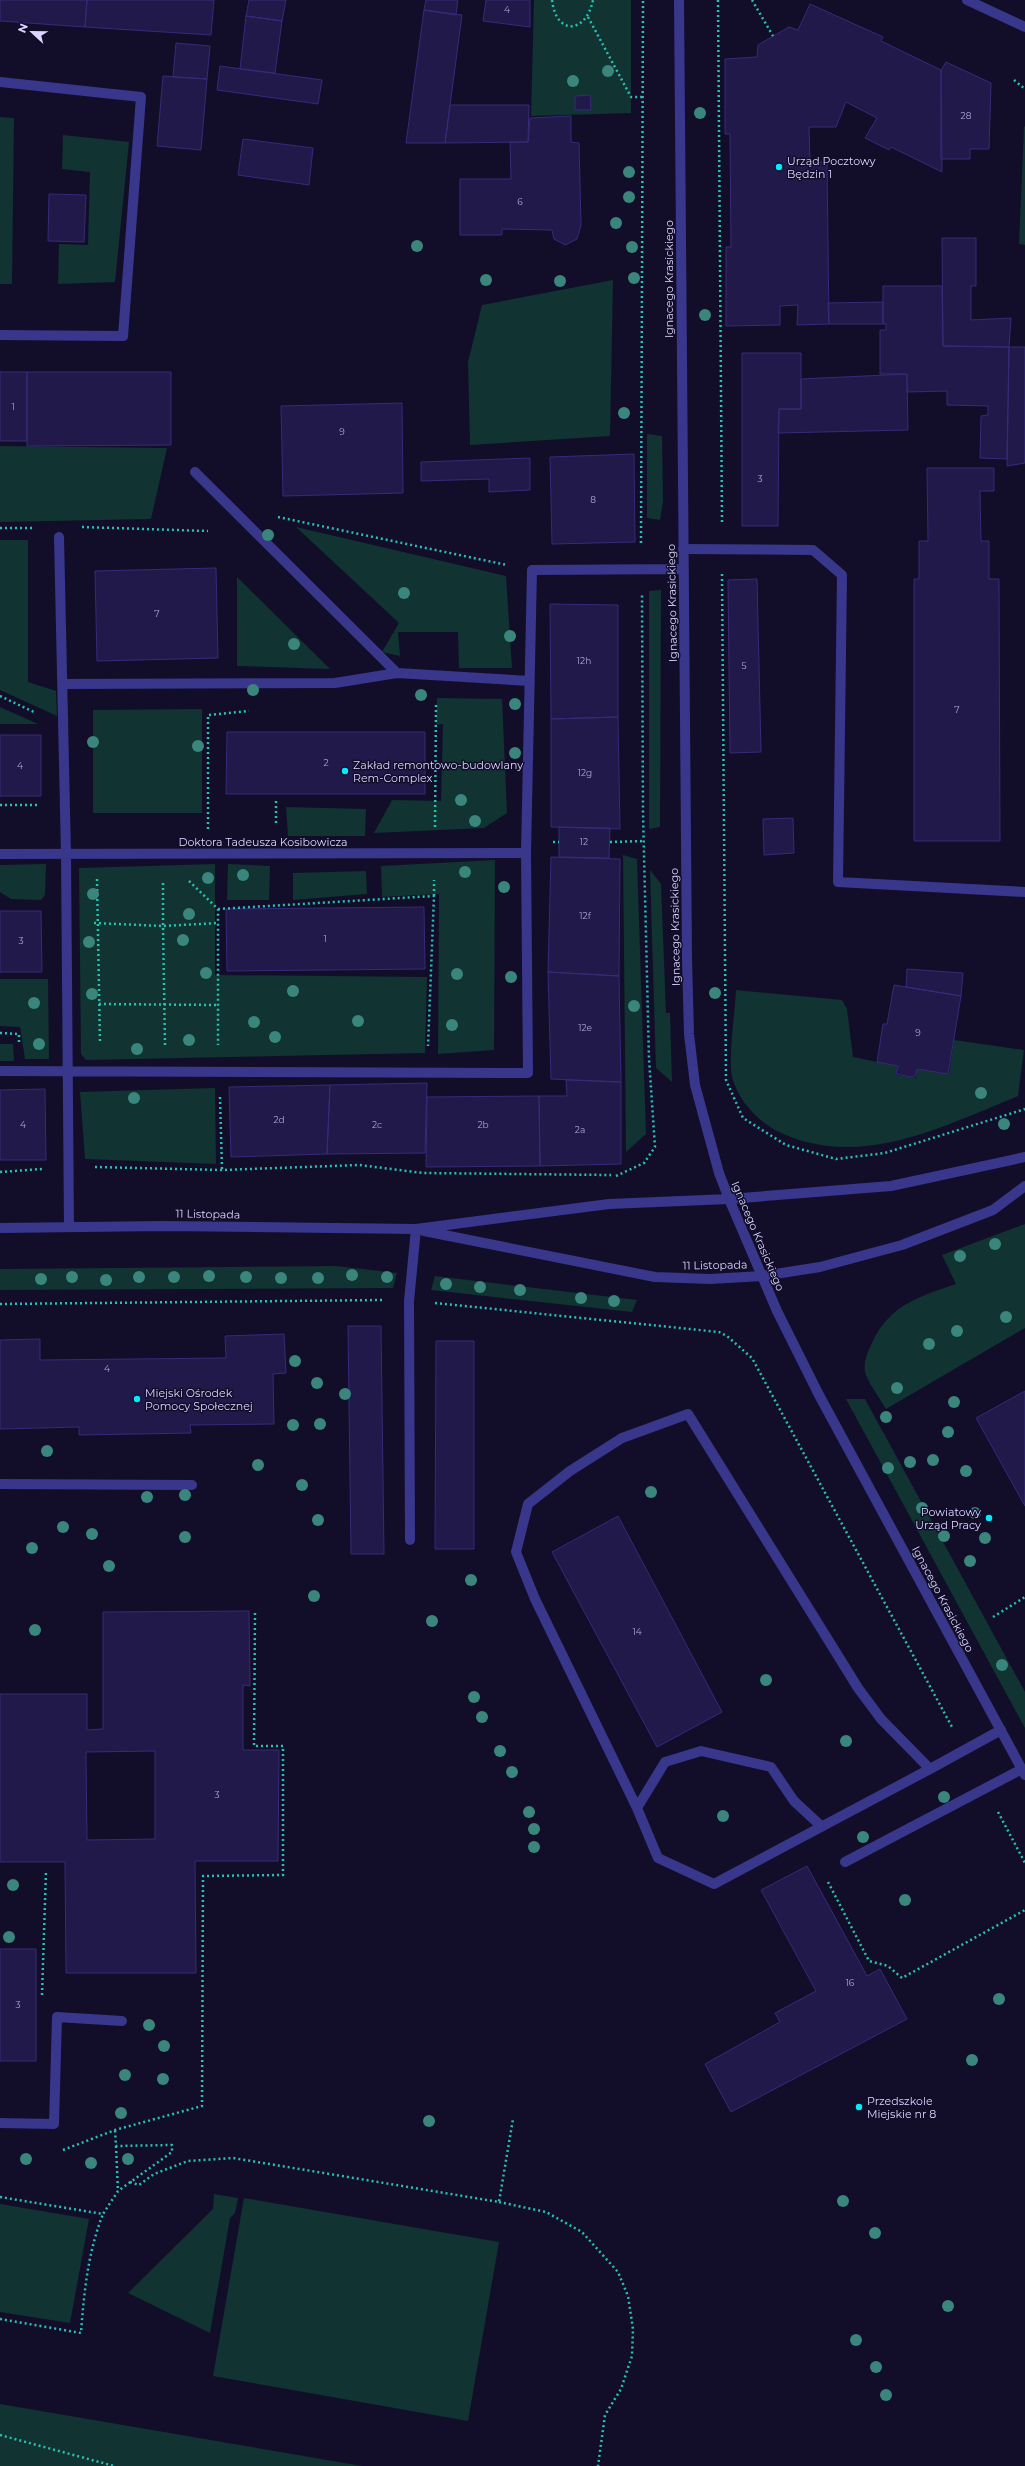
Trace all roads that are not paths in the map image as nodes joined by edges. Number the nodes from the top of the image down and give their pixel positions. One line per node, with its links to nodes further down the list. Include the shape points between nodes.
1 (679, 0): 8 (street, Ignacego Krasickiego)
2 (968, 0): 3 (street)
3 (1025, 27)
4 (0, 82): 5 (street, via 141,97 123,336)
5 (0, 335)
6 (195, 472): 10 (street)
7 (59, 537): 12 (street)
8 (683, 549): 9 (street, Ignacego Krasickiego); 16 (street, via 813,550 842,575 838,882)
9 (684, 569): 11 (street, via 532,570); 21 (street, Ignacego Krasickiego, via 689,1034 695,1085 719,1173)
10 (397, 673): 11 (street); 12 (street, via 335,683)
11 (529, 681): 13 (street)
12 (63, 684): 15 (street)
13 (526, 853): 15 (street, Doktora Tadeusza Kosibowicza); 17 (street, via 528,1073)
14 (0, 854): 15 (street, Doktora Tadeusza Kosibowicza)
15 (66, 855): 17 (street)
16 (1025, 892)
17 (68, 1070): 18 (street); 22 (street)
18 (0, 1071)
19 (1025, 1157): 21 (street, 11 Listopada, via 891,1186)
20 (1025, 1186): 25 (street, 11 Listopada, via 993,1210 902,1245 820,1267)
21 (729, 1199): 24 (street, 11 Listopada, via 609,1204); 25 (street, Ignacego Krasickiego)
22 (69, 1227): 23 (street, 11 Listopada); 24 (street, 11 Listopada)
23 (0, 1228)
24 (416, 1229): 25 (street, 11 Listopada, via 655,1277 710,1279); 28 (street, via 409,1301)
25 (762, 1276): 29 (street, Ignacego Krasickiego, via 819,1395)
26 (0, 1484): 27 (street)
27 (192, 1485)
28 (410, 1540)
29 (1001, 1730): 30 (street); 31 (street, Ignacego Krasickiego)
30 (930, 1770): 32 (street, via 882,1719 858,1688 688,1414 622,1438 570,1471 528,1504 516,1552 535,1599); 33 (street)
31 (1023, 1772): 34 (street, via 986,1788)
32 (637, 1808): 33 (street, via 658,1858 714,1884); 33 (street, via 665,1762 701,1750 771,1767 794,1801)
33 (821, 1826)
34 (846, 1862)
35 (122, 2021): 36 (street, via 57,2017 54,2124)
36 (0, 2123)

